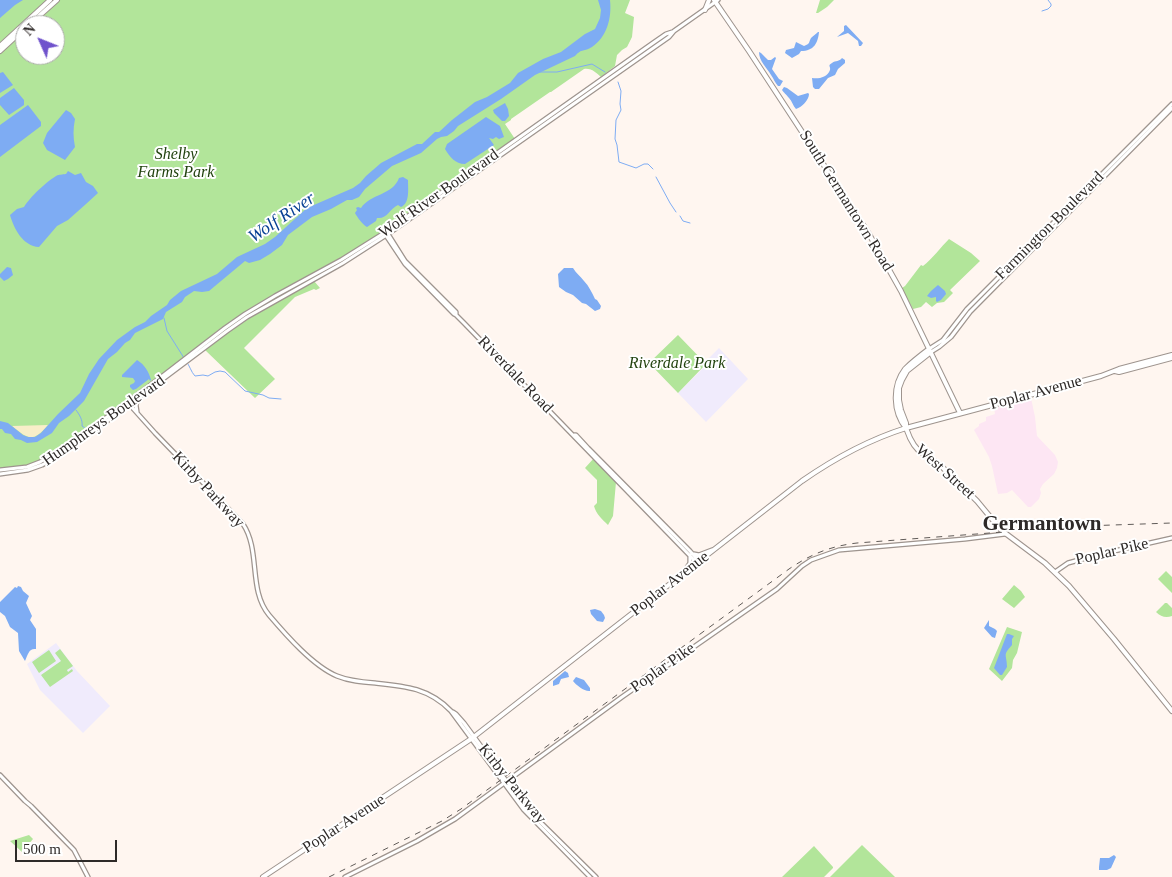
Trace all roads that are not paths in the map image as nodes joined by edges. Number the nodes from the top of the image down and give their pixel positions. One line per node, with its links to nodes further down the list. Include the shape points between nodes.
1 (50, 0): 8 (main road)
2 (57, 0): 6 (main road)
3 (708, 0): 5 (main road)
4 (716, 1): 5 (main road, Wolf River Boulevard); 18 (main road, South Germantown Road, via 869,234)
5 (704, 10): 12 (main road, Wolf River Boulevard)
6 (40, 15)
7 (15, 37): 9 (main road)
8 (0, 46)
9 (0, 51)
10 (1172, 104): 13 (main road, Farmington Boulevard)
11 (1172, 108): 13 (main road, Farmington Boulevard)
12 (386, 234): 17 (main road, Wolf River Boulevard, via 343,263 247,317); 31 (main road, Riverdale Road, via 405,264)
13 (980, 299): 14 (main road, Farmington Boulevard); 15 (main road, Farmington Boulevard)
14 (978, 304): 15 (main road); 16 (main road, Farmington Boulevard)
15 (969, 308): 16 (main road, Farmington Boulevard)
16 (965, 314): 18 (main road, Farmington Boulevard); 18 (main road, Farmington Boulevard, via 956,331)
17 (199, 350): 20 (main road, Humphreys Boulevard)
18 (930, 350): 24 (main road, South Germantown Road); 26 (main road, West Street, via 907,372 899,388)
19 (1172, 357): 24 (main road, Poplar Avenue)
20 (182, 364): 21 (main road, Humphreys Boulevard); 22 (main road, Humphreys Boulevard)
21 (140, 397): 22 (main road, Humphreys Boulevard); 25 (main road, via 136,405)
22 (128, 403): 23 (main road, Humphreys Boulevard); 25 (main road, Kirby Parkway); 27 (main road, Humphreys Boulevard, via 49,457 27,467)
23 (118, 413): 25 (main road, via 129,410); 27 (main road, Humphreys Boulevard, via 42,465 28,470)
24 (960, 413): 26 (main road, Poplar Avenue)
25 (138, 416): 36 (main road, Kirby Parkway, via 243,524 250,539 259,596 267,613 315,662 347,679 420,690 451,711)
26 (906, 428): 28 (main road, West Street, via 916,447 939,464 977,501); 30 (main road, Poplar Avenue, via 864,444 823,466)
27 (0, 472)
28 (1005, 534): 33 (main road, West Street); 38 (main road, Poplar Pike, via 839,550 811,560 777,589)
29 (1172, 538): 33 (main road, Poplar Pike, via 1068,563)
30 (717, 547): 31 (main road, via 700,555); 32 (main road, Poplar Avenue)
31 (691, 554): 32 (main road, Riverdale Road); 34 (main road, via 690,563)
32 (698, 562): 34 (main road, Poplar Avenue)
33 (1055, 572): 35 (main road)
34 (681, 576): 36 (main road, Poplar Avenue)
35 (1172, 709)
36 (473, 738): 38 (main road, Kirby Parkway); 40 (main road, Poplar Avenue)
37 (0, 775): 39 (main road, via 74,850)
38 (505, 783): 41 (main road, Poplar Pike, via 455,819); 42 (main road, Kirby Parkway, via 528,815); 43 (main road, Kirby Parkway, via 530,813)
39 (88, 877)
40 (263, 877)
41 (345, 877)
42 (590, 877)
43 (596, 877)

